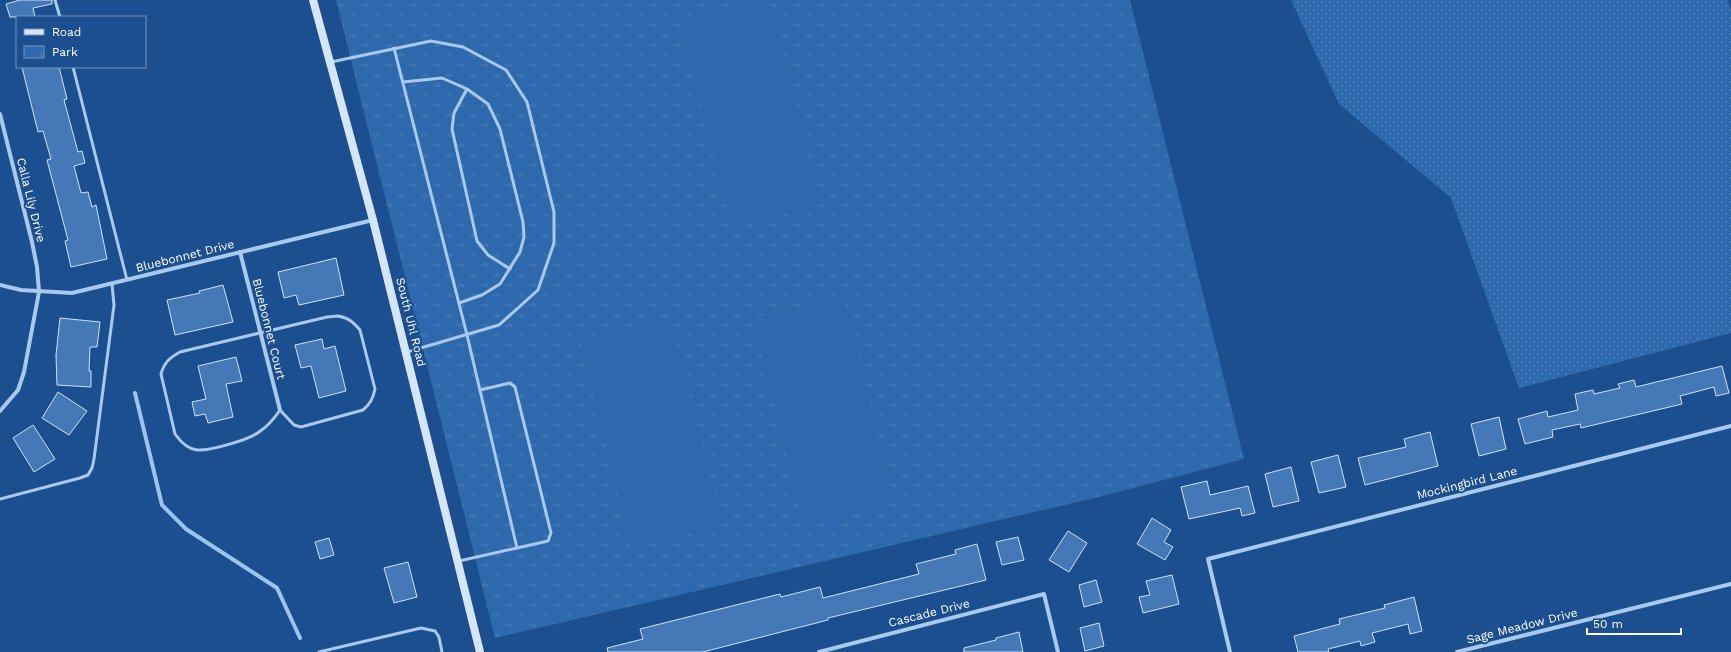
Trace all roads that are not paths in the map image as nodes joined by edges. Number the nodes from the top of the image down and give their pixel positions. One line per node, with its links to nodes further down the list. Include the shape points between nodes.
1 (55, 0): 3 (lane)
2 (313, 0): 5 (main road, South Uhl Road)
3 (60, 16)
4 (394, 48): 5 (lane); 7 (lane); 19 (lane, via 431,41 463,47 506,70 527,102 554,212 554,243 538,290 499,325)
5 (329, 63): 10 (main road, South Uhl Road)
6 (72, 68): 13 (lane)
7 (403, 82): 8 (lane, via 442,78); 17 (lane)
8 (467, 89): 12 (lane, via 488,104 500,129 523,222 524,237 520,252); 12 (lane, via 454,113 452,129 477,241 488,255)
9 (0, 114): 16 (street, Calla Lily Drive, via 32,242)
10 (373, 220): 11 (street, Bluebonnet Drive); 20 (main road, South Uhl Road)
11 (240, 252): 13 (street, Bluebonnet Drive); 18 (street, Bluebonnet Court)
12 (510, 269): 17 (lane, via 500,284 482,295)
13 (127, 280): 14 (street, Bluebonnet Drive)
14 (112, 284): 16 (street, Bluebonnet Drive, via 72,294); 25 (lane, via 114,305 92,468 88,475 80,478)
15 (0, 286): 16 (street, Bluebonnet Drive)
16 (39, 292): 23 (street, Calla Lily Drive, via 24,372 18,390)
17 (459, 303): 19 (lane)
18 (260, 333): 22 (street, Bluebonnet Court); 22 (lane, via 327,317 346,318 354,322 360,330 375,390 369,405 363,410 301,427 294,425); 22 (lane, via 180,352 169,358 161,374 176,434 186,445 197,450 221,446 258,433)
19 (467, 335): 20 (lane); 21 (lane)
20 (406, 352): 27 (main road, South Uhl Road)
21 (480, 390): 26 (lane); 26 (lane, via 510,383 515,387 551,533 548,541)
22 (280, 410)
23 (0, 411)
24 (1731, 426): 34 (street, Mockingbird Lane, via 1208,559)
25 (0, 499)
26 (517, 548): 27 (lane)
27 (457, 561): 31 (main road, South Uhl Road)
28 (1731, 584): 35 (street, Sage Meadow Drive)
29 (319, 652): 30 (lane, via 421,628 435,631)
30 (442, 652)
31 (480, 652)
32 (820, 652): 33 (street, Cascade Drive, via 1044,594)
33 (1058, 652)
34 (1230, 652)
35 (1458, 652)

